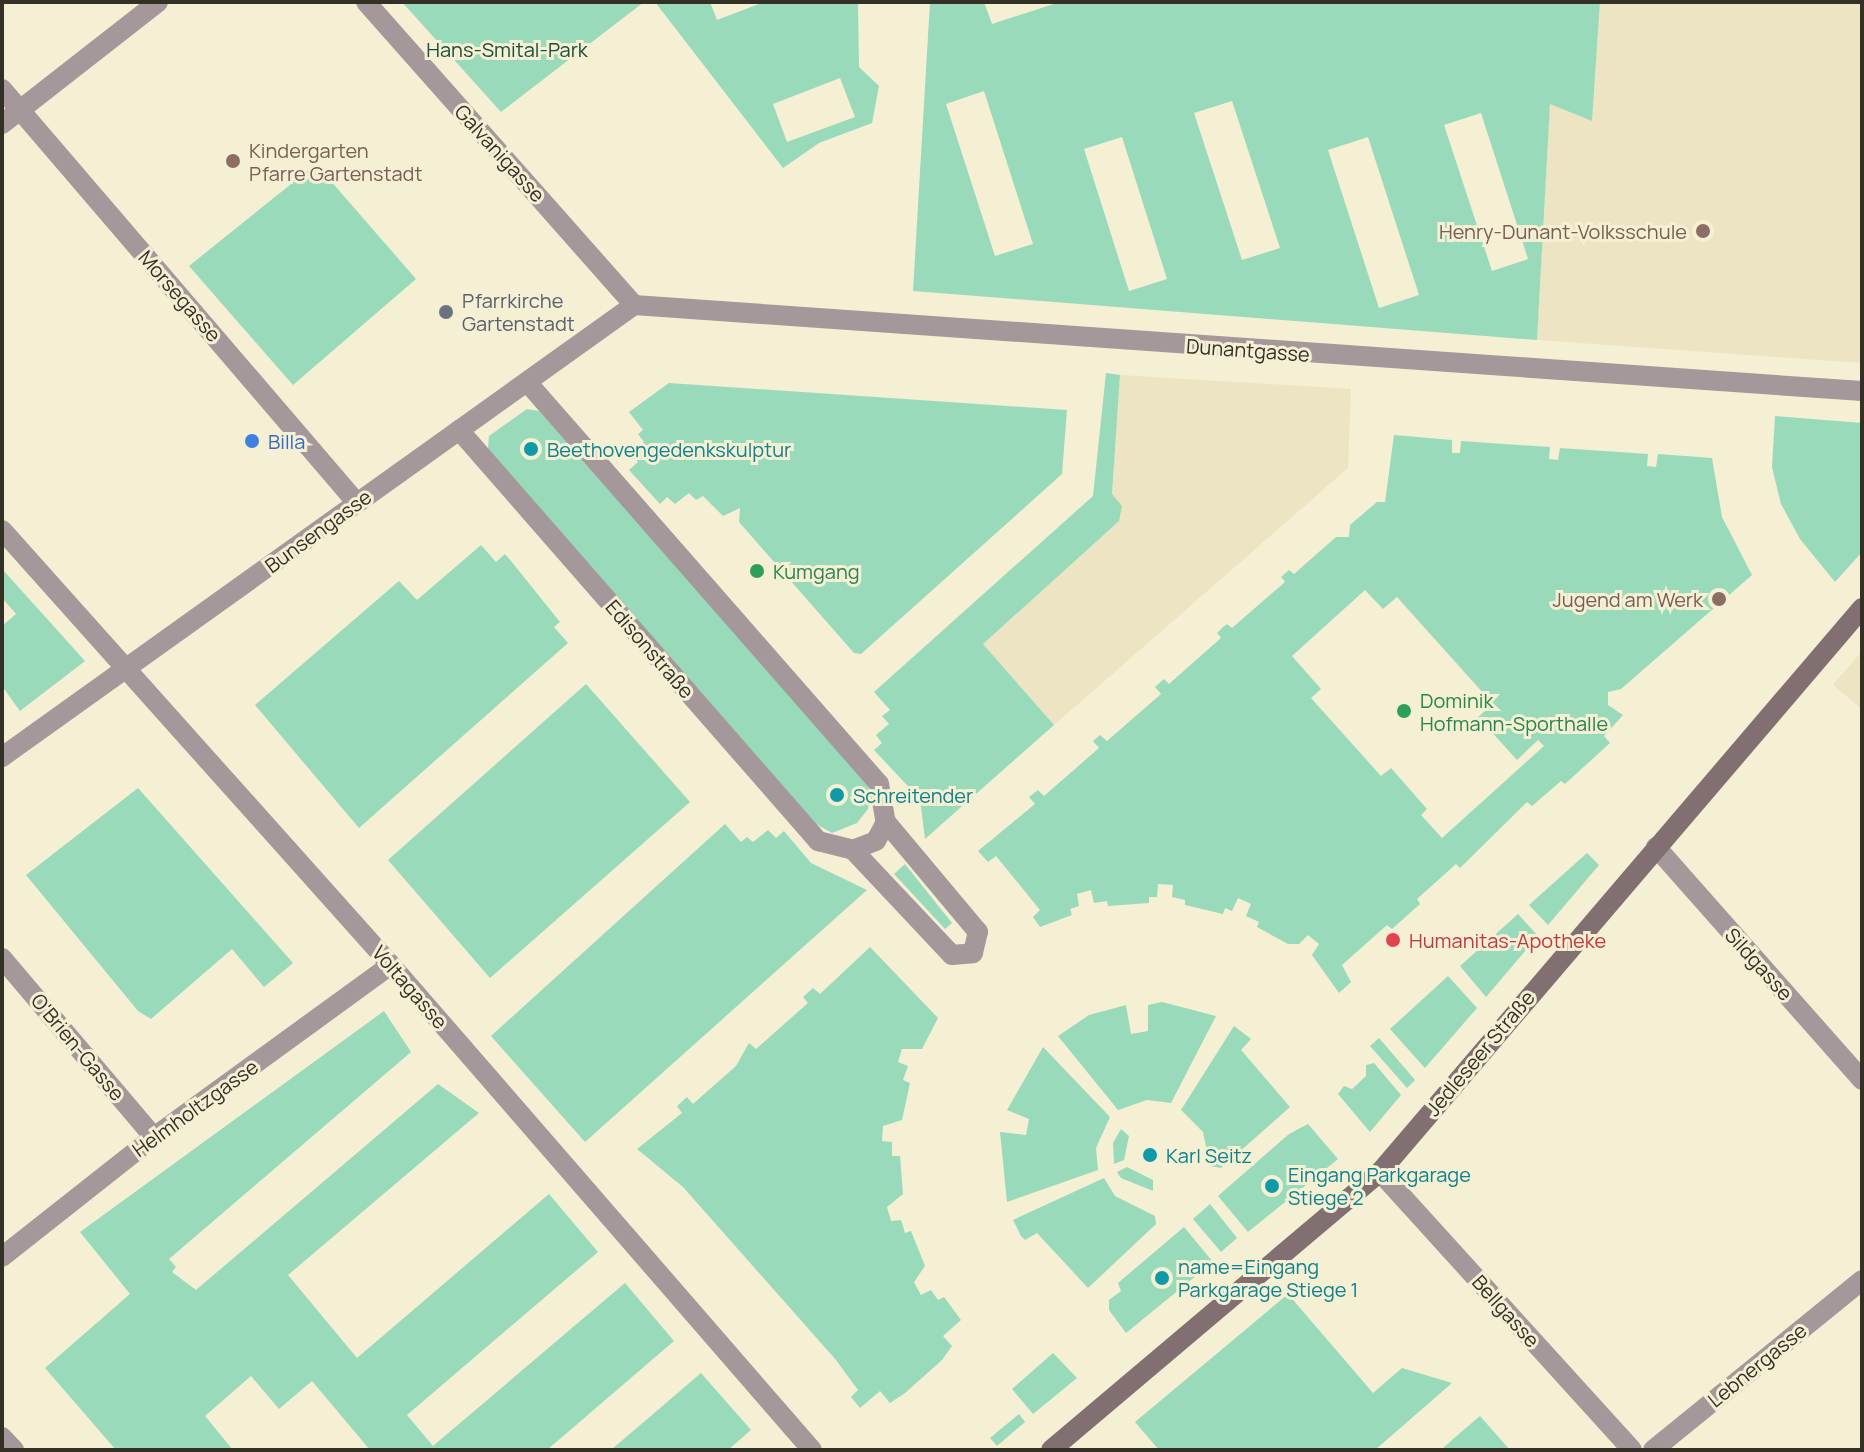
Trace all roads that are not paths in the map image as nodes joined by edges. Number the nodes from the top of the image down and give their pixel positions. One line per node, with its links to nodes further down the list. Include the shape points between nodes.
1 (158, 2): 4 (street)
2 (366, 2): 6 (street, Galvanigasse)
3 (2, 89): 4 (street, Morsegasse)
4 (20, 110): 5 (street); 10 (street, Morsegasse)
5 (2, 124)
6 (634, 305): 7 (street, Bunsengasse); 8 (street, Dunantgasse)
7 (527, 382): 9 (street, Bunsengasse); 15 (street, Edisonstraße, via 879,784)
8 (1862, 391)
9 (459, 430): 10 (street, Bunsengasse); 17 (street, Edisonstraße, via 818,841)
10 (357, 503): 13 (street, Bunsengasse)
11 (2, 530): 13 (street, Voltagasse)
12 (1862, 608): 16 (street, Jedleseer Straße)
13 (126, 668): 14 (street, Bunsengasse); 19 (street, Voltagasse)
14 (2, 757)
15 (886, 822): 17 (street, via 876,841); 17 (street, Edisonstraße, via 978,932 973,953 952,955)
16 (1656, 847): 20 (street, Sildgasse); 22 (street, Jedleseer Straße)
17 (853, 850)
18 (2, 958): 21 (street, O'Brien-Gasse)
19 (391, 965): 21 (street, Helmholtzgasse); 27 (street, Voltagasse)
20 (1862, 1080)
21 (154, 1137): 23 (street, Helmholtzgasse)
22 (1380, 1172): 28 (street, Jedleseer Straße); 29 (street, Bellgasse)
23 (2, 1257)
24 (1862, 1280): 30 (street, Lebnergasse)
25 (2, 1437): 26 (street)
26 (14, 1450)
27 (812, 1450)
28 (1051, 1450)
29 (1632, 1450)
30 (1653, 1450)

